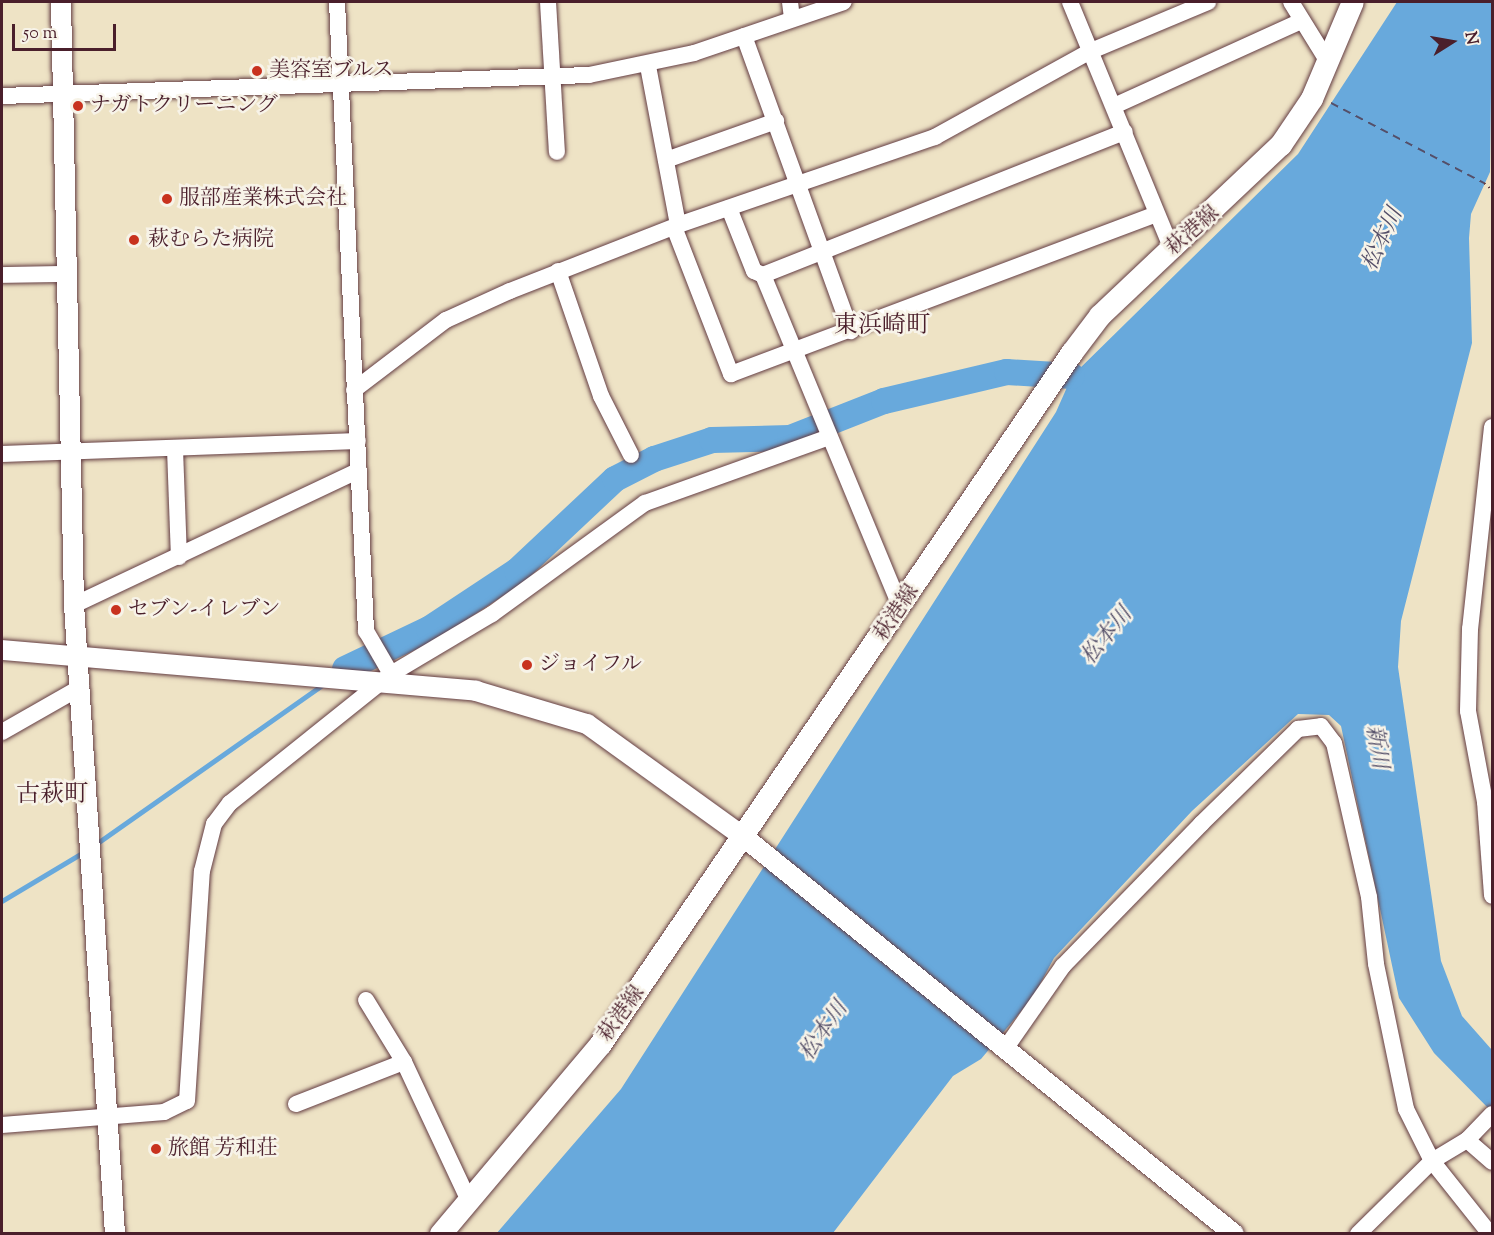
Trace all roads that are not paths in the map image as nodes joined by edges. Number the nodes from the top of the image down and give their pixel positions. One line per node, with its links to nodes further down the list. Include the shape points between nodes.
1 (61, 2): 18 (street)
2 (338, 2): 17 (street)
3 (548, 2): 16 (street)
4 (790, 2): 10 (street)
5 (844, 2): 10 (street)
6 (1070, 2): 13 (street)
7 (1291, 2): 11 (street)
8 (1353, 2): 14 (main road, 萩港線)
9 (1198, 3): 13 (street)
10 (792, 19): 12 (street)
11 (1301, 21): 14 (street); 20 (street)
12 (744, 36): 15 (street); 21 (street)
13 (1091, 51): 20 (street); 25 (street, via 935,137)
14 (1328, 62): 29 (main road, 萩港線, via 1281,145)
15 (648, 66): 16 (street); 24 (street)
16 (552, 76): 17 (street); 23 (street)
17 (339, 84): 18 (street); 37 (street)
18 (63, 94): 19 (street); 32 (street)
19 (2, 96)
20 (1114, 106): 22 (street)
21 (776, 121): 24 (street); 25 (street)
22 (1125, 132): 27 (street); 30 (street)
23 (558, 152)
24 (666, 160): 28 (street)
25 (798, 182): 26 (street); 30 (street)
26 (729, 208): 28 (street); 34 (street, via 754,272)
27 (1156, 214): 29 (street); 35 (street)
28 (676, 226): 31 (street); 36 (street, via 730,374)
29 (1172, 250): 48 (main road, 萩港線, via 1100,316)
30 (823, 251): 34 (street); 35 (street)
31 (558, 271): 37 (street, via 446,320); 44 (street, via 601,396)
32 (66, 274): 33 (street); 42 (street)
33 (2, 275)
34 (763, 275): 36 (street)
35 (851, 331): 36 (street)
36 (790, 352): 39 (street)
37 (354, 390): 40 (street)
38 (1492, 427): 55 (street, via 1470,629 1468,711 1485,802)
39 (826, 435): 48 (street); 51 (street, via 645,503 492,614)
40 (358, 441): 41 (street); 45 (street)
41 (175, 449): 42 (street); 46 (street)
42 (70, 451): 43 (street); 47 (street)
43 (2, 454)
44 (631, 454)
45 (359, 470): 46 (street); 51 (street, via 366,631)
46 (179, 557): 47 (street)
47 (74, 605): 50 (street)
48 (901, 608): 54 (main road, 萩港線)
49 (2, 650): 50 (street)
50 (77, 652): 51 (street); 52 (street)
51 (386, 678): 54 (street, via 476,691 587,724); 60 (street, via 222,811 202,871 187,1101 164,1112)
52 (81, 687): 53 (street); 60 (street)
53 (2, 732)
54 (744, 838): 57 (street); 66 (main road, 萩港線, via 601,1044)
55 (1492, 896)
56 (366, 1000): 58 (street)
57 (1002, 1046): 64 (street, via 1063,966 1201,824 1298,729 1321,726 1334,743 1369,897 1376,964 1406,1108); 69 (street)
58 (404, 1062): 59 (street); 66 (street)
59 (296, 1104)
60 (106, 1114): 62 (street); 67 (street)
61 (1487, 1120): 63 (street)
62 (2, 1125)
63 (1467, 1140): 64 (street); 65 (street)
64 (1432, 1161): 70 (street); 71 (street)
65 (1492, 1162)
66 (469, 1201): 68 (main road, 萩港線)
67 (115, 1233)
68 (441, 1233)
69 (1234, 1233)
70 (1358, 1233)
71 (1490, 1233)

